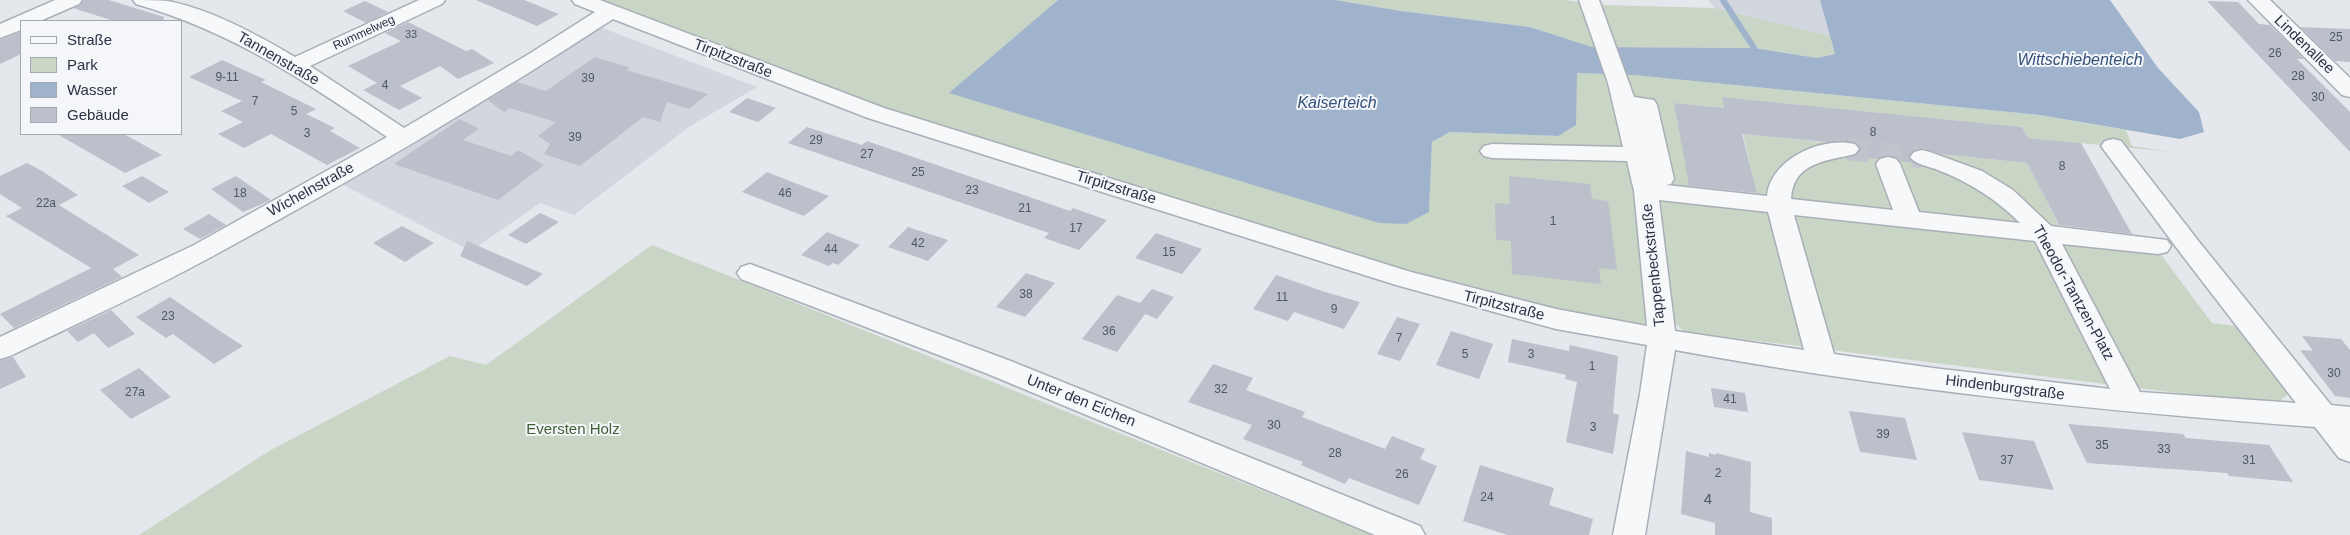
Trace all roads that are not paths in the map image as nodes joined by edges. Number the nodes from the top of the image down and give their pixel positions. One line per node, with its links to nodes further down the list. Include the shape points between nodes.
1 (72, 0): 9 (street)
2 (143, 0): 12 (street, Tannenstraße, via 205,20)
3 (435, 0): 12 (street, Rummelweg)
4 (582, 0): 8 (street, Tirpitzstraße)
5 (1584, 0): 6 (street)
6 (1589, 0): 14 (street, Tappenbeckstraße)
7 (2258, 0): 13 (street, Lindenallee)
8 (611, 11): 15 (street, Wichelnstraße); 28 (street, Tirpitzstraße, via 876,113 1400,278 1556,319)
9 (27, 20)
10 (20, 23): 11 (street)
11 (0, 32)
12 (294, 66): 15 (street, Tannenstraße)
13 (2350, 90)
14 (1624, 103): 19 (street, Tappenbeckstraße); 22 (street, via 1646,105)
15 (404, 138): 29 (street, Wichelnstraße, via 203,251)
16 (2114, 146): 32 (street, via 2191,249)
17 (1847, 149): 23 (street, via 1821,153 1793,168 1780,188)
18 (1492, 151): 19 (street)
19 (1637, 154): 22 (street, Tappenbeckstraße)
20 (1922, 157): 25 (street, Theodor-Tantzen-Platz, via 1950,166 1998,191 2018,205)
21 (1888, 164): 24 (street)
22 (1654, 185): 23 (street); 28 (street, Tappenbeckstraße, via 1654,249)
23 (1779, 205): 24 (street); 30 (street)
24 (1910, 220): 25 (street)
25 (2044, 234): 26 (street); 31 (street, Theodor-Tantzen-Platz)
26 (2158, 246)
27 (750, 273): 34 (street, Unter den Eichen, via 838,304)
28 (1662, 339): 30 (street, Hindenburgstraße); 35 (street, Tappenbeckstraße)
29 (0, 349)
30 (1822, 364): 31 (street, Hindenburgstraße)
31 (2131, 402): 32 (street, Hindenburgstraße)
32 (2337, 416): 33 (street)
33 (2350, 450)
34 (1409, 535)
35 (1629, 535)

